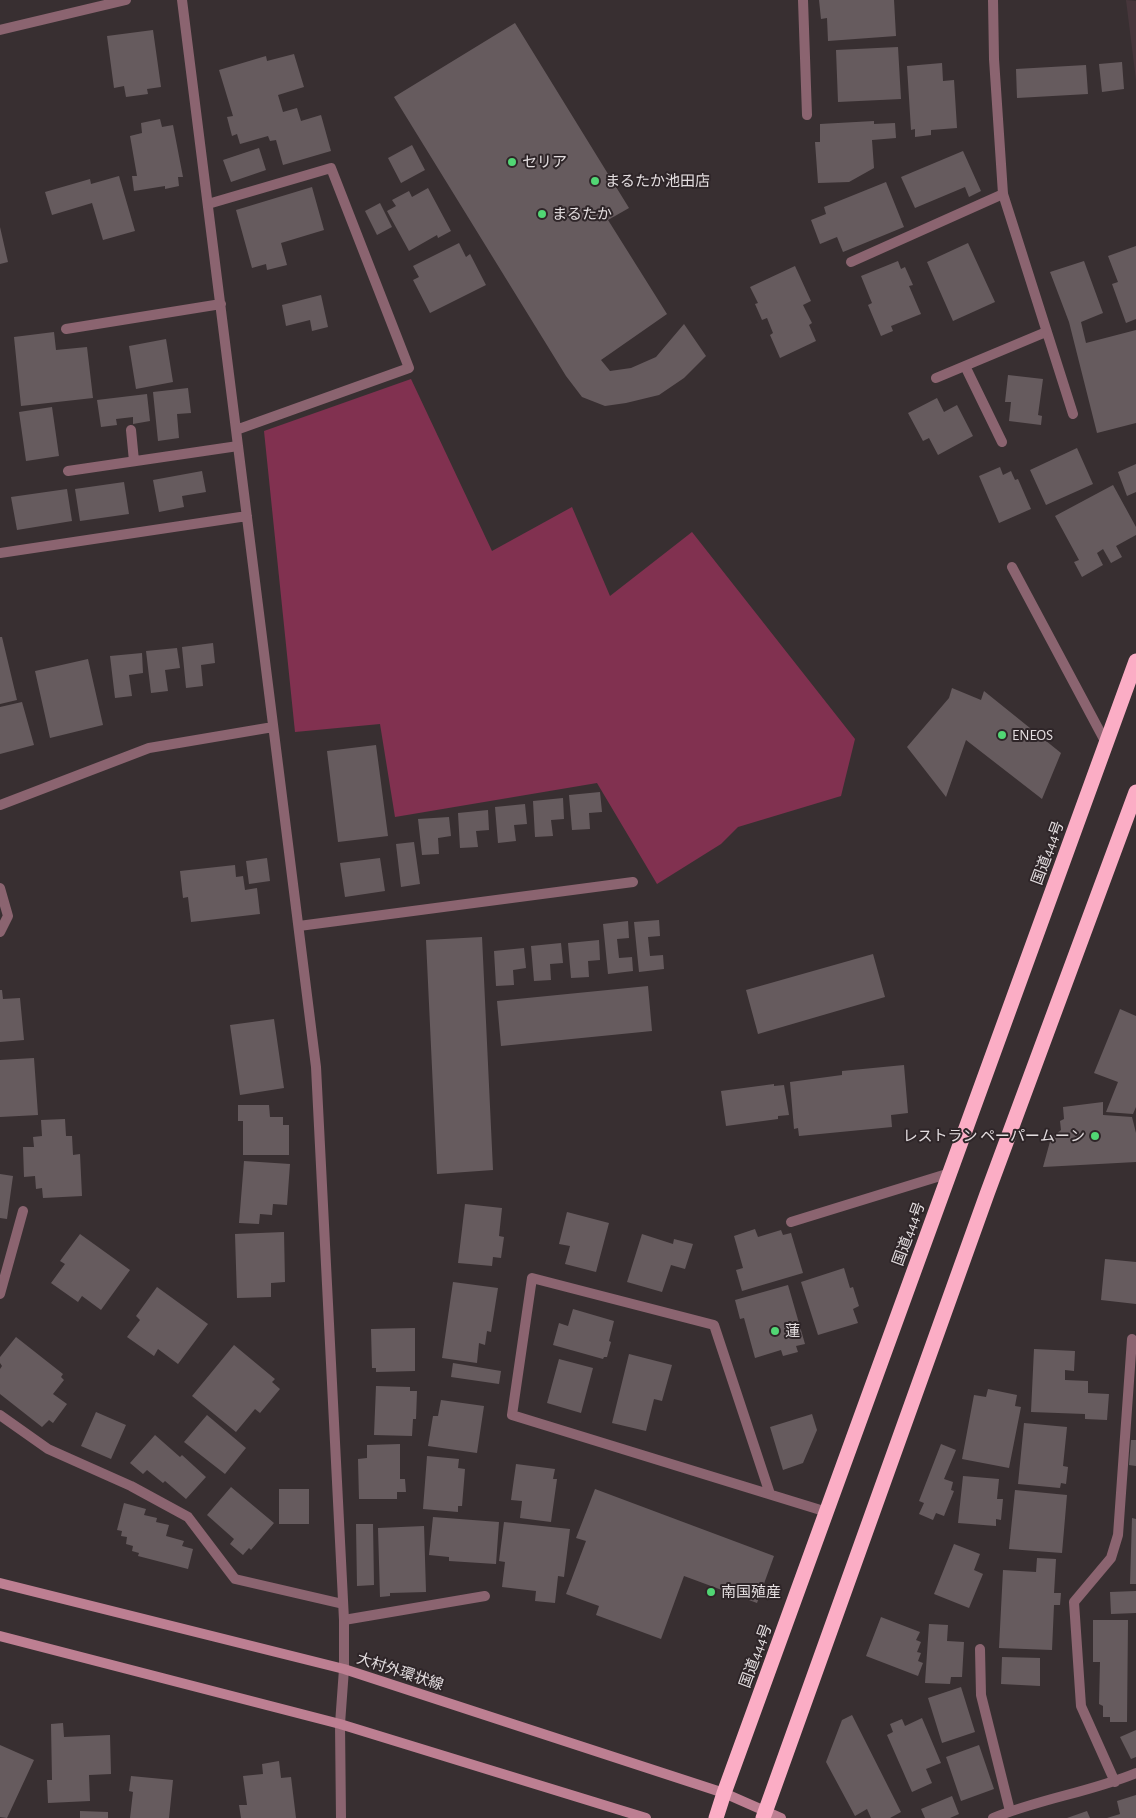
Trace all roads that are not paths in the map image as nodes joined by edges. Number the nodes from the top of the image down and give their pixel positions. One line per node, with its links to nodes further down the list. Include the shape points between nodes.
1 (126, 0): 5 (street)
2 (182, 0): 8 (street)
3 (803, 0): 6 (street)
4 (993, 0): 7 (street)
5 (0, 30)
6 (807, 115)
7 (1003, 194): 9 (street); 12 (street)
8 (208, 204): 10 (street); 17 (street, via 331,168 409,368)
9 (851, 262)
10 (220, 304): 11 (street); 17 (street)
11 (66, 329)
12 (1046, 332): 13 (street); 15 (street)
13 (965, 366): 14 (street); 18 (street)
14 (936, 378)
15 (1073, 414)
16 (132, 430): 20 (street)
17 (236, 430): 19 (street)
18 (1002, 442)
19 (238, 446): 20 (street); 22 (street)
20 (134, 461): 21 (street)
21 (68, 471)
22 (247, 516): 23 (street); 26 (street)
23 (0, 553)
24 (1012, 567): 27 (street)
25 (1136, 661): 27 (highway, 国道444号)
26 (274, 726): 29 (street, via 149,748); 32 (street)
27 (1106, 742): 34 (highway, 国道444号)
28 (1136, 792): 54 (highway)
29 (0, 805)
30 (633, 882): 32 (street)
31 (0, 888): 33 (street, via 8,916)
32 (299, 926): 44 (street, via 316,1067)
33 (0, 932)
34 (950, 1173): 36 (street); 41 (highway, 国道444号)
35 (23, 1211): 37 (street)
36 (791, 1222)
37 (0, 1294)
38 (1132, 1339): 51 (street, via 1118,1535 1111,1558 1074,1602 1081,1706)
39 (0, 1415): 44 (street, via 48,1449 131,1486 188,1517 235,1579)
40 (770, 1494): 40 (street, via 512,1415 532,1278 714,1325); 41 (street)
41 (827, 1512): 52 (highway, 国道444号)
42 (0, 1583): 48 (main road, 大村外環状線)
43 (485, 1596): 45 (street)
44 (343, 1604): 45 (street)
45 (344, 1620): 48 (street)
46 (0, 1636): 49 (main road)
47 (980, 1649): 53 (street, via 981,1695)
48 (344, 1669): 49 (street); 52 (main road, 大村外環状線)
49 (340, 1724): 55 (street); 56 (main road)
50 (1136, 1773): 51 (street)
51 (1115, 1782): 53 (street)
52 (724, 1793): 54 (main road, 大村外環状線); 57 (highway, 国道444号)
53 (1010, 1811): 59 (street)
54 (765, 1814): 58 (main road, 大村外環状線)
55 (341, 1818)
56 (646, 1818)
57 (716, 1818)
58 (781, 1818)
59 (993, 1818)

